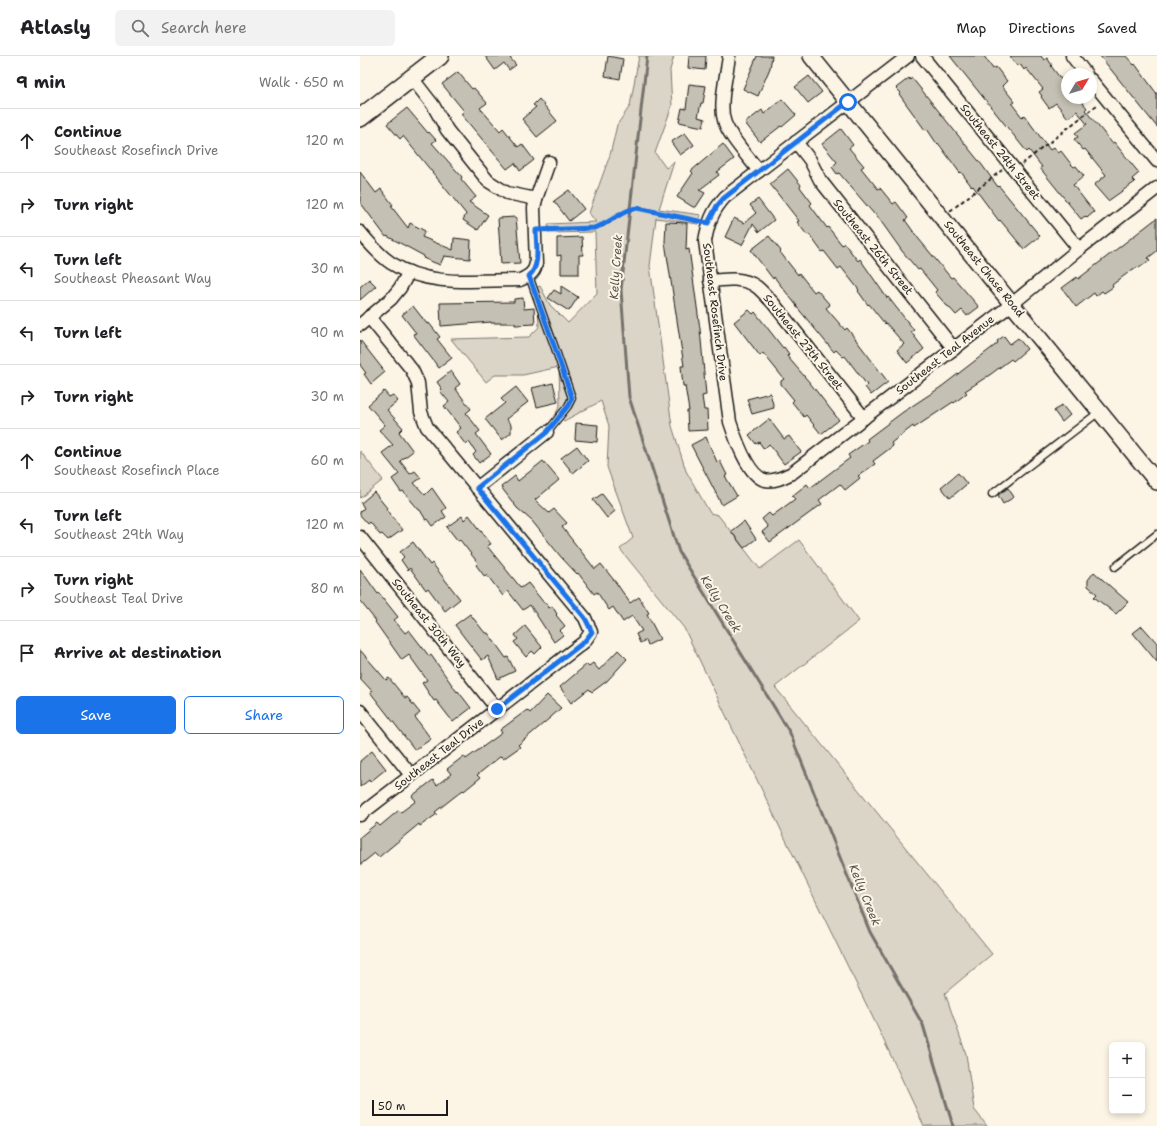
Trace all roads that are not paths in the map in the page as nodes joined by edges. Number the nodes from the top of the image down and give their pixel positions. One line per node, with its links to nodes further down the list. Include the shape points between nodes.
1 (440, 56): 8 (main road)
2 (729, 56): 15 (street, via 722,108 724,121)
3 (811, 56): 10 (street, Southeast Chase Road)
4 (908, 56): 10 (street, Southeast Rosefinch Drive)
5 (922, 56): 19 (street, Southeast 24th Street)
6 (1072, 56): 7 (street)
7 (1081, 68)
8 (412, 78): 11 (main road); 17 (street, via 434,105 447,130 488,181 507,193)
9 (1097, 87): 13 (street)
10 (848, 102): 12 (street, Southeast Rosefinch Drive); 23 (street, Southeast Chase Road)
11 (360, 118)
12 (796, 142): 15 (street, Southeast Rosefinch Drive); 25 (street, Southeast 26th Street, via 810,160 820,180)
13 (1157, 161)
14 (549, 162): 17 (street)
15 (759, 171): 22 (street, Southeast Rosefinch Drive, via 724,198 708,223 705,241)
16 (1157, 188): 19 (street, Southeast Teal Avenue)
17 (536, 199): 21 (street, via 536,264)
18 (360, 232): 20 (street, via 373,248 390,262)
19 (1079, 249): 23 (street, Southeast Teal Avenue)
20 (409, 272): 21 (street, via 446,281 520,280); 24 (street, via 391,299)
21 (529, 276): 28 (lane, via 572,398)
22 (710, 281): 27 (street, Southeast 27th Street, via 732,279 756,286 773,303); 29 (street, Southeast Rosefinch Drive, via 730,422 738,446 747,462 755,474)
23 (1012, 304): 25 (street, Southeast Teal Avenue); 26 (street, Southeast Chase Road)
24 (365, 321): 31 (street, via 412,370 418,382 421,412 427,427)
25 (954, 348): 27 (street, Southeast Teal Avenue)
26 (1100, 411): 30 (street, Southeast Chase Road); 32 (lane)
27 (864, 418): 29 (street, Southeast Teal Avenue, via 792,473 778,480)
28 (547, 432): 31 (street)
29 (764, 480)
30 (1157, 482)
31 (477, 488): 36 (street, Southeast Teal Drive, via 585,618 592,632 584,642)
32 (992, 494)
33 (1157, 534): 35 (lane)
34 (360, 537): 36 (street, Southeast 30th Way)
35 (1115, 567)
36 (497, 709): 38 (street, Southeast Teal Drive)
37 (360, 711): 38 (street)
38 (411, 775): 39 (street, Southeast Teal Drive)
39 (360, 814)

